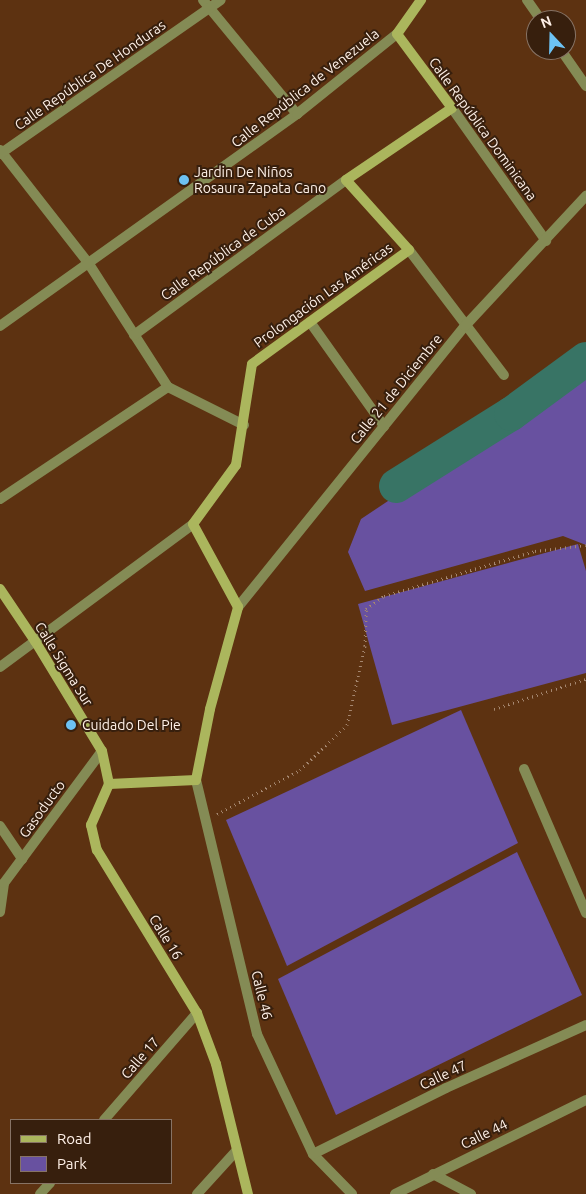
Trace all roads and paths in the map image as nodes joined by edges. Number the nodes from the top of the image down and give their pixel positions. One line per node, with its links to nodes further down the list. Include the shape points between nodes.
1 (221, 0): 3 (street, Calle República De Honduras)
2 (421, 0): 4 (main road, Calle República de Venezuela)
3 (206, 4): 8 (street); 9 (street, Calle República De Honduras)
4 (397, 34): 7 (main road, Calle República Dominicana); 8 (street, Calle República de Venezuela)
5 (568, 60): 6 (street)
6 (586, 86)
7 (452, 108): 10 (main road, Calle República de Cuba); 12 (street, Calle República Dominicana)
8 (297, 114): 14 (street, Calle República de Venezuela)
9 (1, 152): 14 (street)
10 (346, 180): 13 (main road); 18 (street, Calle República de Cuba)
11 (586, 196): 12 (street, Calle 21 de Diciembre)
12 (546, 241): 17 (street, Calle 21 de Diciembre)
13 (409, 250): 15 (main road, Prolongación Las Américas); 17 (street)
14 (89, 264): 16 (street, Calle República de Venezuela); 18 (street)
15 (310, 322): 21 (main road, Prolongación Las Américas, via 252,364); 22 (street)
16 (0, 326)
17 (465, 326): 19 (street); 22 (street, Calle 21 de Diciembre)
18 (134, 335): 20 (street)
19 (504, 375)
20 (168, 387): 21 (street); 23 (street)
21 (244, 425): 24 (main road, Prolongación Las Américas, via 236,465)
22 (384, 426): 27 (street, Calle 21 de Diciembre)
23 (0, 499)
24 (193, 524): 27 (main road); 28 (street)
25 (586, 546): 36 (path, via 535,551 384,596 366,609 365,646 347,725 300,770)
26 (0, 589): 28 (main road, Calle Sigma Sur)
27 (238, 607): 34 (main road, via 210,709)
28 (35, 641): 29 (street); 32 (main road, Calle Sigma Sur)
29 (0, 667)
30 (586, 679): 31 (path)
31 (494, 709)
32 (102, 751): 35 (main road, Calle Sigma Sur); 38 (street, Gasoducto)
33 (524, 770): 40 (street)
34 (196, 780): 35 (main road); 36 (street, Calle 46)
35 (109, 784): 41 (main road, Calle 16, via 91,825 97,850)
36 (205, 819): 46 (street, Calle 46, via 257,1034)
37 (0, 826): 38 (street)
38 (22, 859): 39 (street, Gasoducto, via 4,883)
39 (0, 912)
40 (586, 912)
41 (197, 1013): 44 (street, Calle 17); 45 (main road, Calle 16, via 216,1064)
42 (586, 1024): 46 (street, Calle 47)
43 (586, 1100): 47 (street, Calle 44)
44 (105, 1119)
45 (237, 1150): 50 (street); 51 (main road, Calle 16)
46 (313, 1154): 52 (street, Calle 46)
47 (433, 1174): 53 (street, Calle 44); 54 (street)
48 (49, 1184): 49 (street)
49 (40, 1194)
50 (197, 1194)
51 (248, 1194)
52 (352, 1194)
53 (395, 1194)
54 (471, 1194)

